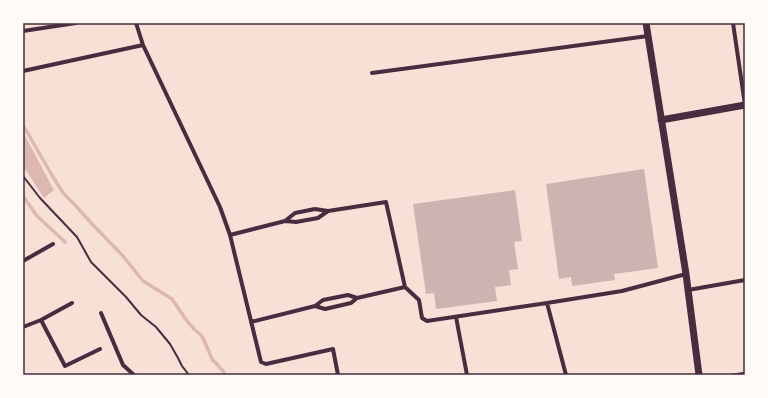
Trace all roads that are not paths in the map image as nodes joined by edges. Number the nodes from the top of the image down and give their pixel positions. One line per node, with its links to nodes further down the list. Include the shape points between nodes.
1 (76, 23): 5 (street)
2 (136, 23): 7 (street)
3 (646, 23): 6 (street)
4 (733, 23): 10 (street)
5 (23, 31)
6 (648, 36): 9 (street); 11 (street)
7 (143, 45): 8 (street); 14 (street, via 220,207)
8 (23, 71)
9 (372, 73)
10 (745, 105): 11 (street)
11 (661, 120): 17 (street)
12 (328, 211): 13 (street, via 318,218); 13 (street, via 315,209 295,213); 19 (street, via 386,202)
13 (285, 221): 14 (street)
14 (230, 235): 28 (street)
15 (53, 244): 16 (street)
16 (23, 261)
17 (686, 274): 20 (street); 23 (street, via 622,290)
18 (745, 280): 20 (street)
19 (405, 287): 21 (street); 26 (street, via 419,300 422,318 427,321)
20 (688, 290): 36 (street)
21 (357, 298): 24 (street, via 351,303 325,308); 24 (street, via 348,295 323,300)
22 (72, 303): 27 (street)
23 (547, 303): 26 (street); 35 (street)
24 (315, 306): 28 (street)
25 (101, 313): 32 (street, via 123,365)
26 (456, 317): 34 (street)
27 (41, 320): 29 (street); 30 (street, via 65,366)
28 (251, 322): 33 (street, via 261,362 266,364 333,349)
29 (23, 327)
30 (100, 349)
31 (745, 373): 37 (lane)
32 (134, 375)
33 (338, 375)
34 (467, 375)
35 (566, 375)
36 (699, 375)
37 (732, 375)

